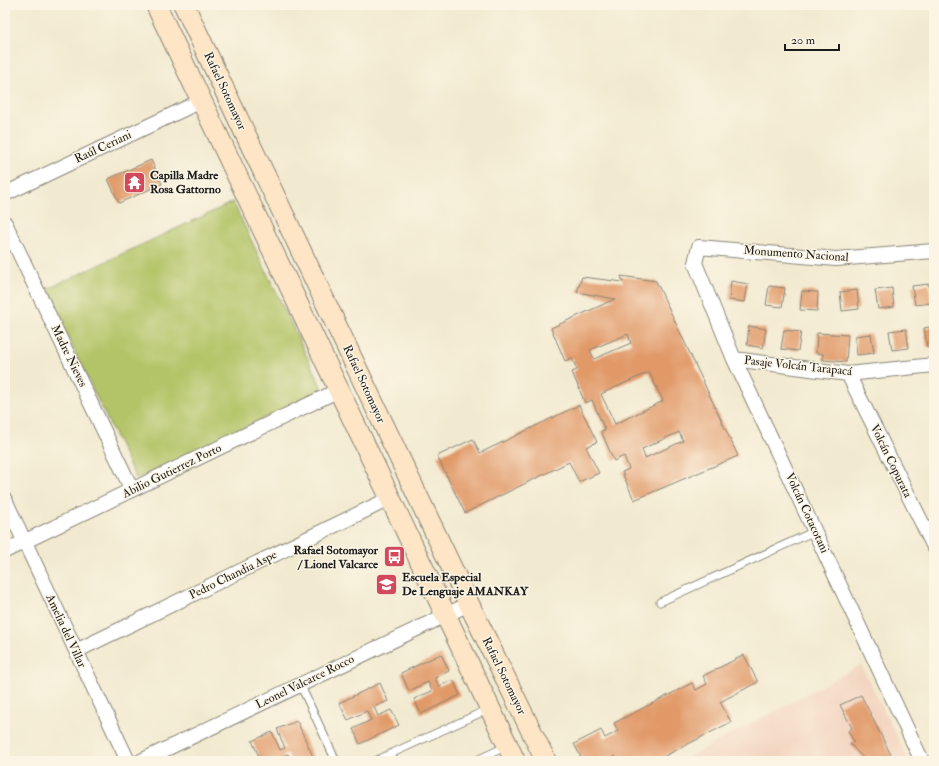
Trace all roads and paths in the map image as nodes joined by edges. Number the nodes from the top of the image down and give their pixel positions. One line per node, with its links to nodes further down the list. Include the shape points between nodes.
1 (156, 5): 3 (main road, Rafael Sotomayor)
2 (188, 13): 3 (main road); 21 (main road, Rafael Sotomayor)
3 (168, 33): 4 (main road, Rafael Sotomayor)
4 (201, 101): 5 (street, Raúl Ceriani); 12 (main road, Rafael Sotomayor)
5 (5, 194)
6 (5, 223): 13 (street, Madre Nieves)
7 (934, 251): 8 (street, Monumento Nacional, via 836,259 699,246)
8 (695, 263): 9 (street, Volcán Cotacotani)
9 (734, 359): 11 (street, Pasaje Volcán Tarapacá); 16 (street, Volcán Cotacotani)
10 (934, 364): 11 (street, Pasaje Volcán Tarapacá)
11 (848, 374): 18 (street, Volcán Copurata)
12 (339, 390): 13 (street, Abilio Gutierrez Porto); 14 (main road, Rafael Sotomayor)
13 (132, 490): 17 (street, Abilio Gutierrez Porto)
14 (391, 498): 22 (main road, Rafael Sotomayor); 23 (street, Pedro Chandia Aspe)
15 (5, 500): 17 (street, Amelia del Villar)
16 (816, 531): 20 (lane); 33 (street, Volcán Cotacotani)
17 (25, 542): 19 (street, Abilio Gutierrez Porto); 23 (street, Amelia del Villar)
18 (934, 547)
19 (5, 551)
20 (660, 602)
21 (469, 604): 22 (street, Leonel Valcarce Rocco); 32 (main road, Rafael Sotomayor)
22 (446, 615): 24 (street, Leonel Valcarce Rocco); 25 (main road, Rafael Sotomayor)
23 (76, 651): 27 (street, Amelia del Villar)
24 (300, 684): 28 (street, Leonel Valcarce Rocco); 29 (lane)
25 (489, 709): 26 (main road, Rafael Sotomayor); 30 (lane)
26 (511, 753): 31 (lane)
27 (128, 761)
28 (141, 761)
29 (336, 761)
30 (375, 761)
31 (475, 761)
32 (546, 761)
33 (922, 761)

